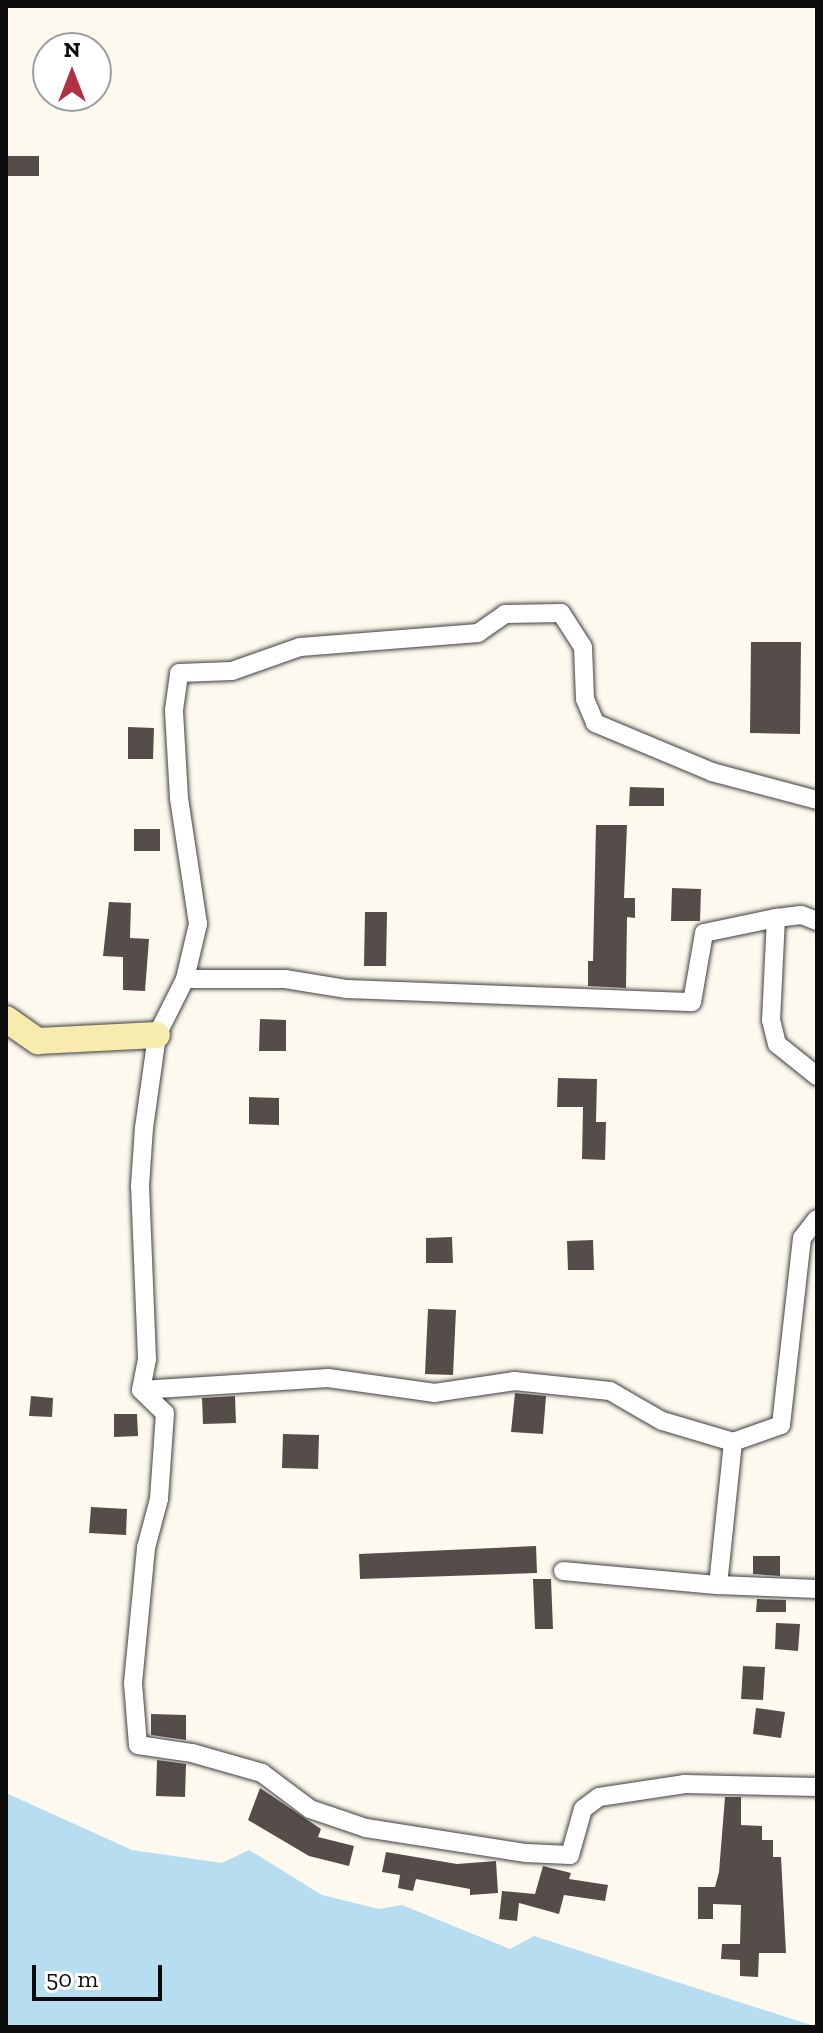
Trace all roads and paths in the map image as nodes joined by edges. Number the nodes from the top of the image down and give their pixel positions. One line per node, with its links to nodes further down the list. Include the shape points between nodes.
1 (817, 800): 4 (street, via 712,772 595,723 585,699 583,647 561,613 505,614 478,633 300,647 232,671 179,673 174,710 179,798 199,912)
2 (776, 918): 3 (street, via 801,915); 4 (street, via 704,933 692,1002 347,989 285,979); 7 (street, via 771,1020 777,1044)
3 (817, 921)
4 (185, 979): 6 (street)
5 (6, 1019): 6 (street, via 38,1041 108,1033)
6 (157, 1035): 9 (street, via 140,1186 147,1359)
7 (817, 1076)
8 (817, 1219): 10 (street, via 802,1238 781,1425)
9 (141, 1390): 10 (street, via 328,1378 435,1393 515,1381 610,1391 662,1421); 14 (street, via 165,1413 159,1499 146,1548 133,1683 138,1745 192,1753 262,1773 310,1809 366,1828 526,1853 570,1855 583,1809 599,1797 685,1784)
10 (733, 1442): 12 (street)
11 (563, 1571): 12 (street)
12 (718, 1585): 13 (street)
13 (817, 1589)
14 (817, 1787)

